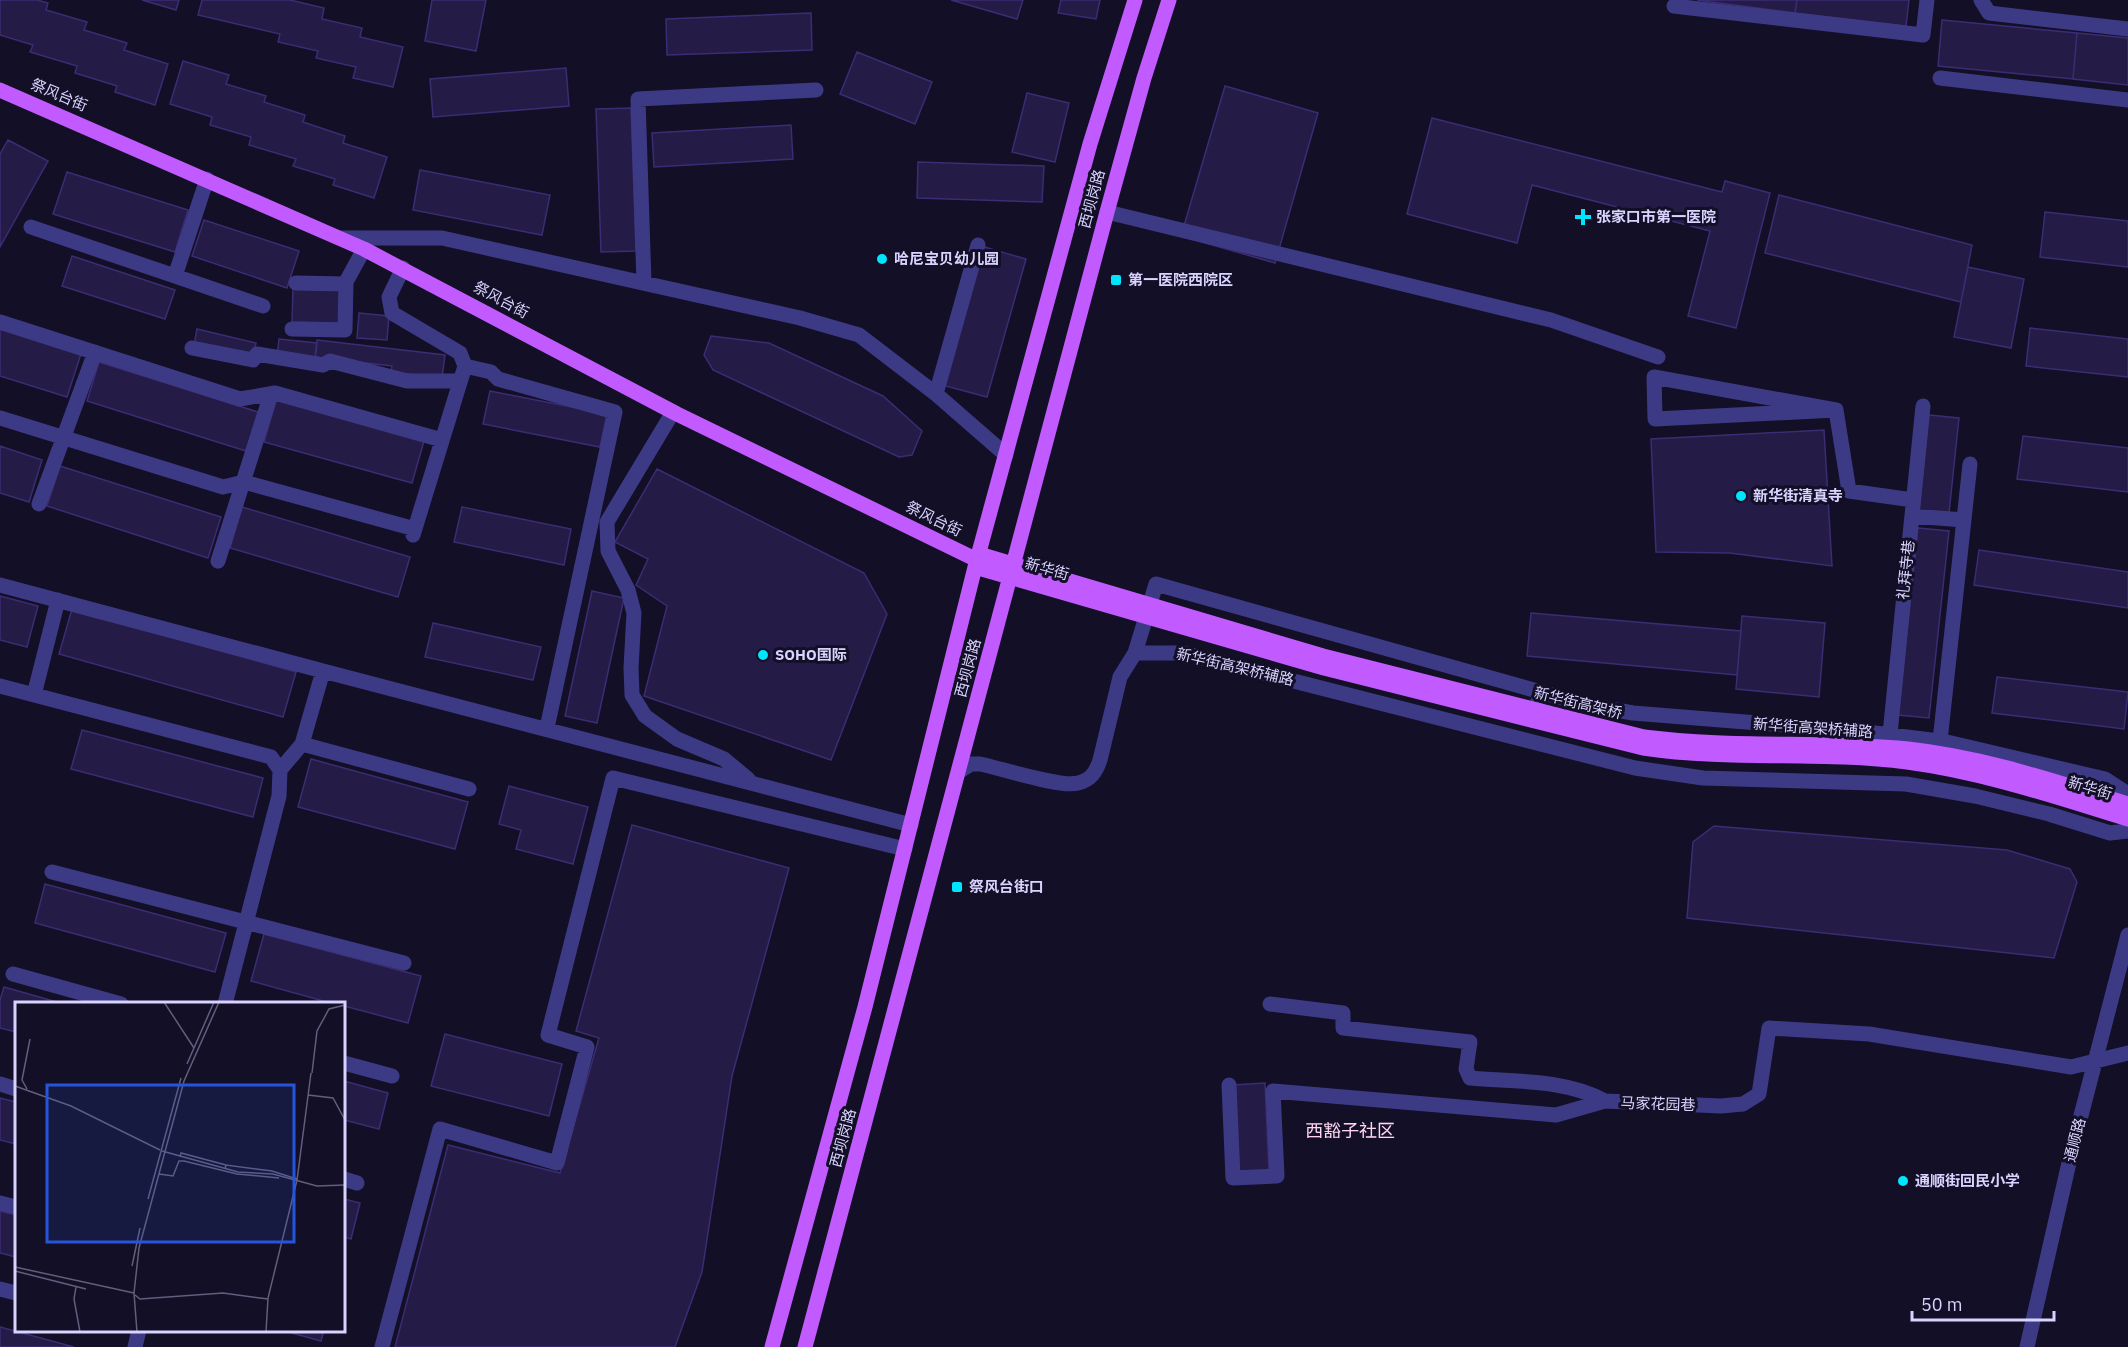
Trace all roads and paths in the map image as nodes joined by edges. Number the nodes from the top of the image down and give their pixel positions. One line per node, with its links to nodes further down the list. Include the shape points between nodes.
1 (1135, 0): 38 (main road, 西坝岗路, via 1090,144)
2 (1169, 0): 12 (main road, 西坝岗路)
3 (1927, 0): 5 (street, via 1923,35)
4 (1981, 0): 6 (street, via 1989,13)
5 (1674, 6)
6 (2128, 29)
7 (1940, 78): 10 (street)
8 (0, 90): 11 (main road, 祭风台街)
9 (816, 90): 20 (street, via 638,99)
10 (2128, 100)
11 (207, 179): 14 (main road, 祭风台街); 18 (street)
12 (1107, 212): 27 (street, via 1551,320); 46 (main road, 西坝岗路)
13 (31, 227): 18 (street)
14 (342, 238): 16 (main road, 祭风台街); 20 (street, via 442,238)
15 (978, 245): 31 (street)
16 (364, 249): 17 (main road, 祭风台街); 21 (street)
17 (403, 268): 28 (street, via 389,297 392,313 460,353); 34 (main road, 祭风台街)
18 (175, 276): 22 (street)
19 (296, 283): 21 (street)
20 (644, 283): 31 (street, via 859,335)
21 (345, 284): 24 (street, via 345,330)
22 (263, 306)
23 (0, 322): 26 (street)
24 (292, 329)
25 (192, 348): 29 (street, via 254,360 257,354 323,365 330,361 407,381)
26 (95, 352): 30 (street, via 240,399); 36 (street)
27 (1658, 357)
28 (465, 366): 29 (street); 55 (street, via 615,412)
29 (460, 381): 37 (street)
30 (271, 394): 37 (street); 40 (street)
31 (936, 394): 38 (street)
32 (1923, 406): 42 (street, 礼拜寺巷)
33 (1836, 410): 33 (street, via 1655,419 1654,377 1825,408); 42 (street, via 1849,491)
34 (672, 412): 44 (main road, 祭风台街); 62 (street, via 607,522 608,551 628,590 634,613 632,694 645,716 677,739 724,759)
35 (0, 418): 36 (street)
36 (64, 438): 40 (street, via 223,488); 41 (street)
37 (442, 440): 40 (street, via 414,532)
38 (1005, 455): 44 (main road, 西坝岗路)
39 (1971, 464): 43 (street)
40 (244, 482): 45 (street)
41 (39, 504)
42 (1912, 508): 43 (street); 56 (street, 礼拜寺巷)
43 (1964, 520): 58 (street)
44 (977, 560): 46 (main road, 新华街); 68 (main road, 西坝岗路)
45 (218, 561)
46 (1013, 572): 49 (main road, 新华街); 61 (main road, 西坝岗路)
47 (0, 585): 48 (street)
48 (58, 600): 51 (street); 54 (street)
49 (1110, 600): 63 (main road, 新华街高架桥, via 1644,737 1691,743 1909,749 1956,756)
50 (1135, 653): 53 (street, 新华街高架桥辅路, via 1156,584); 57 (street, 新华街高架桥辅路, via 1184,653); 61 (street, via 1120,676 1100,760 1095,774 1088,779 1077,784 1062,783 980,764)
51 (323, 671): 55 (street); 59 (street)
52 (0, 686): 54 (street)
53 (1541, 692): 56 (street, 新华街高架桥辅路, via 1633,713); 57 (street)
54 (34, 695): 60 (street, via 271,757)
55 (547, 728): 62 (street)
56 (1890, 734): 58 (street, 新华街高架桥辅路)
57 (1527, 739): 69 (street, 新华街高架桥辅路, via 1635,768 1703,778 1906,784 2049,813 2110,833)
58 (1940, 741): 65 (street, 新华街高架桥辅路, via 2104,779)
59 (302, 744): 60 (street); 64 (street)
60 (280, 770): 72 (street, via 279,796)
61 (960, 771): 95 (main road, 西坝岗路)
62 (753, 783): 68 (street)
63 (2044, 786): 66 (main road, 新华街); 67 (main road, 新华街)
64 (469, 789)
65 (2128, 794)
66 (2128, 804)
67 (2128, 819)
68 (911, 825): 70 (main road, 西坝岗路)
69 (2128, 831)
70 (905, 849): 93 (street, via 613,778 548,1035 587,1047 557,1162 440,1130); 94 (main road, 西坝岗路)
71 (52, 872): 72 (street)
72 (246, 922): 74 (street); 77 (street)
73 (2128, 934): 80 (street, 通顺路)
74 (405, 963)
75 (13, 974): 76 (street)
76 (114, 1002)
77 (226, 1002)
78 (1270, 1004): 86 (street, via 1343,1013 1343,1028 1470,1042 1466,1070 1470,1078 1567,1087 1587,1091)
79 (2128, 1053): 80 (street)
80 (2095, 1062): 86 (street, 马家花园巷, via 2071,1067 1869,1034 1769,1028 1759,1094 1743,1104); 96 (street, 通顺路)
81 (345, 1064): 82 (street)
82 (392, 1076)
83 (0, 1084): 85 (street)
84 (1229, 1085): 86 (street, 马家花园巷, via 1233,1178 1277,1176 1273,1091 1556,1115)
85 (15, 1089)
86 (1605, 1101)
87 (0, 1203): 88 (street)
88 (15, 1207)
89 (0, 1289): 90 (street)
90 (15, 1293)
91 (139, 1332): 92 (street)
92 (135, 1347)
93 (382, 1347)
94 (772, 1347)
95 (805, 1347)
96 (2027, 1347)

